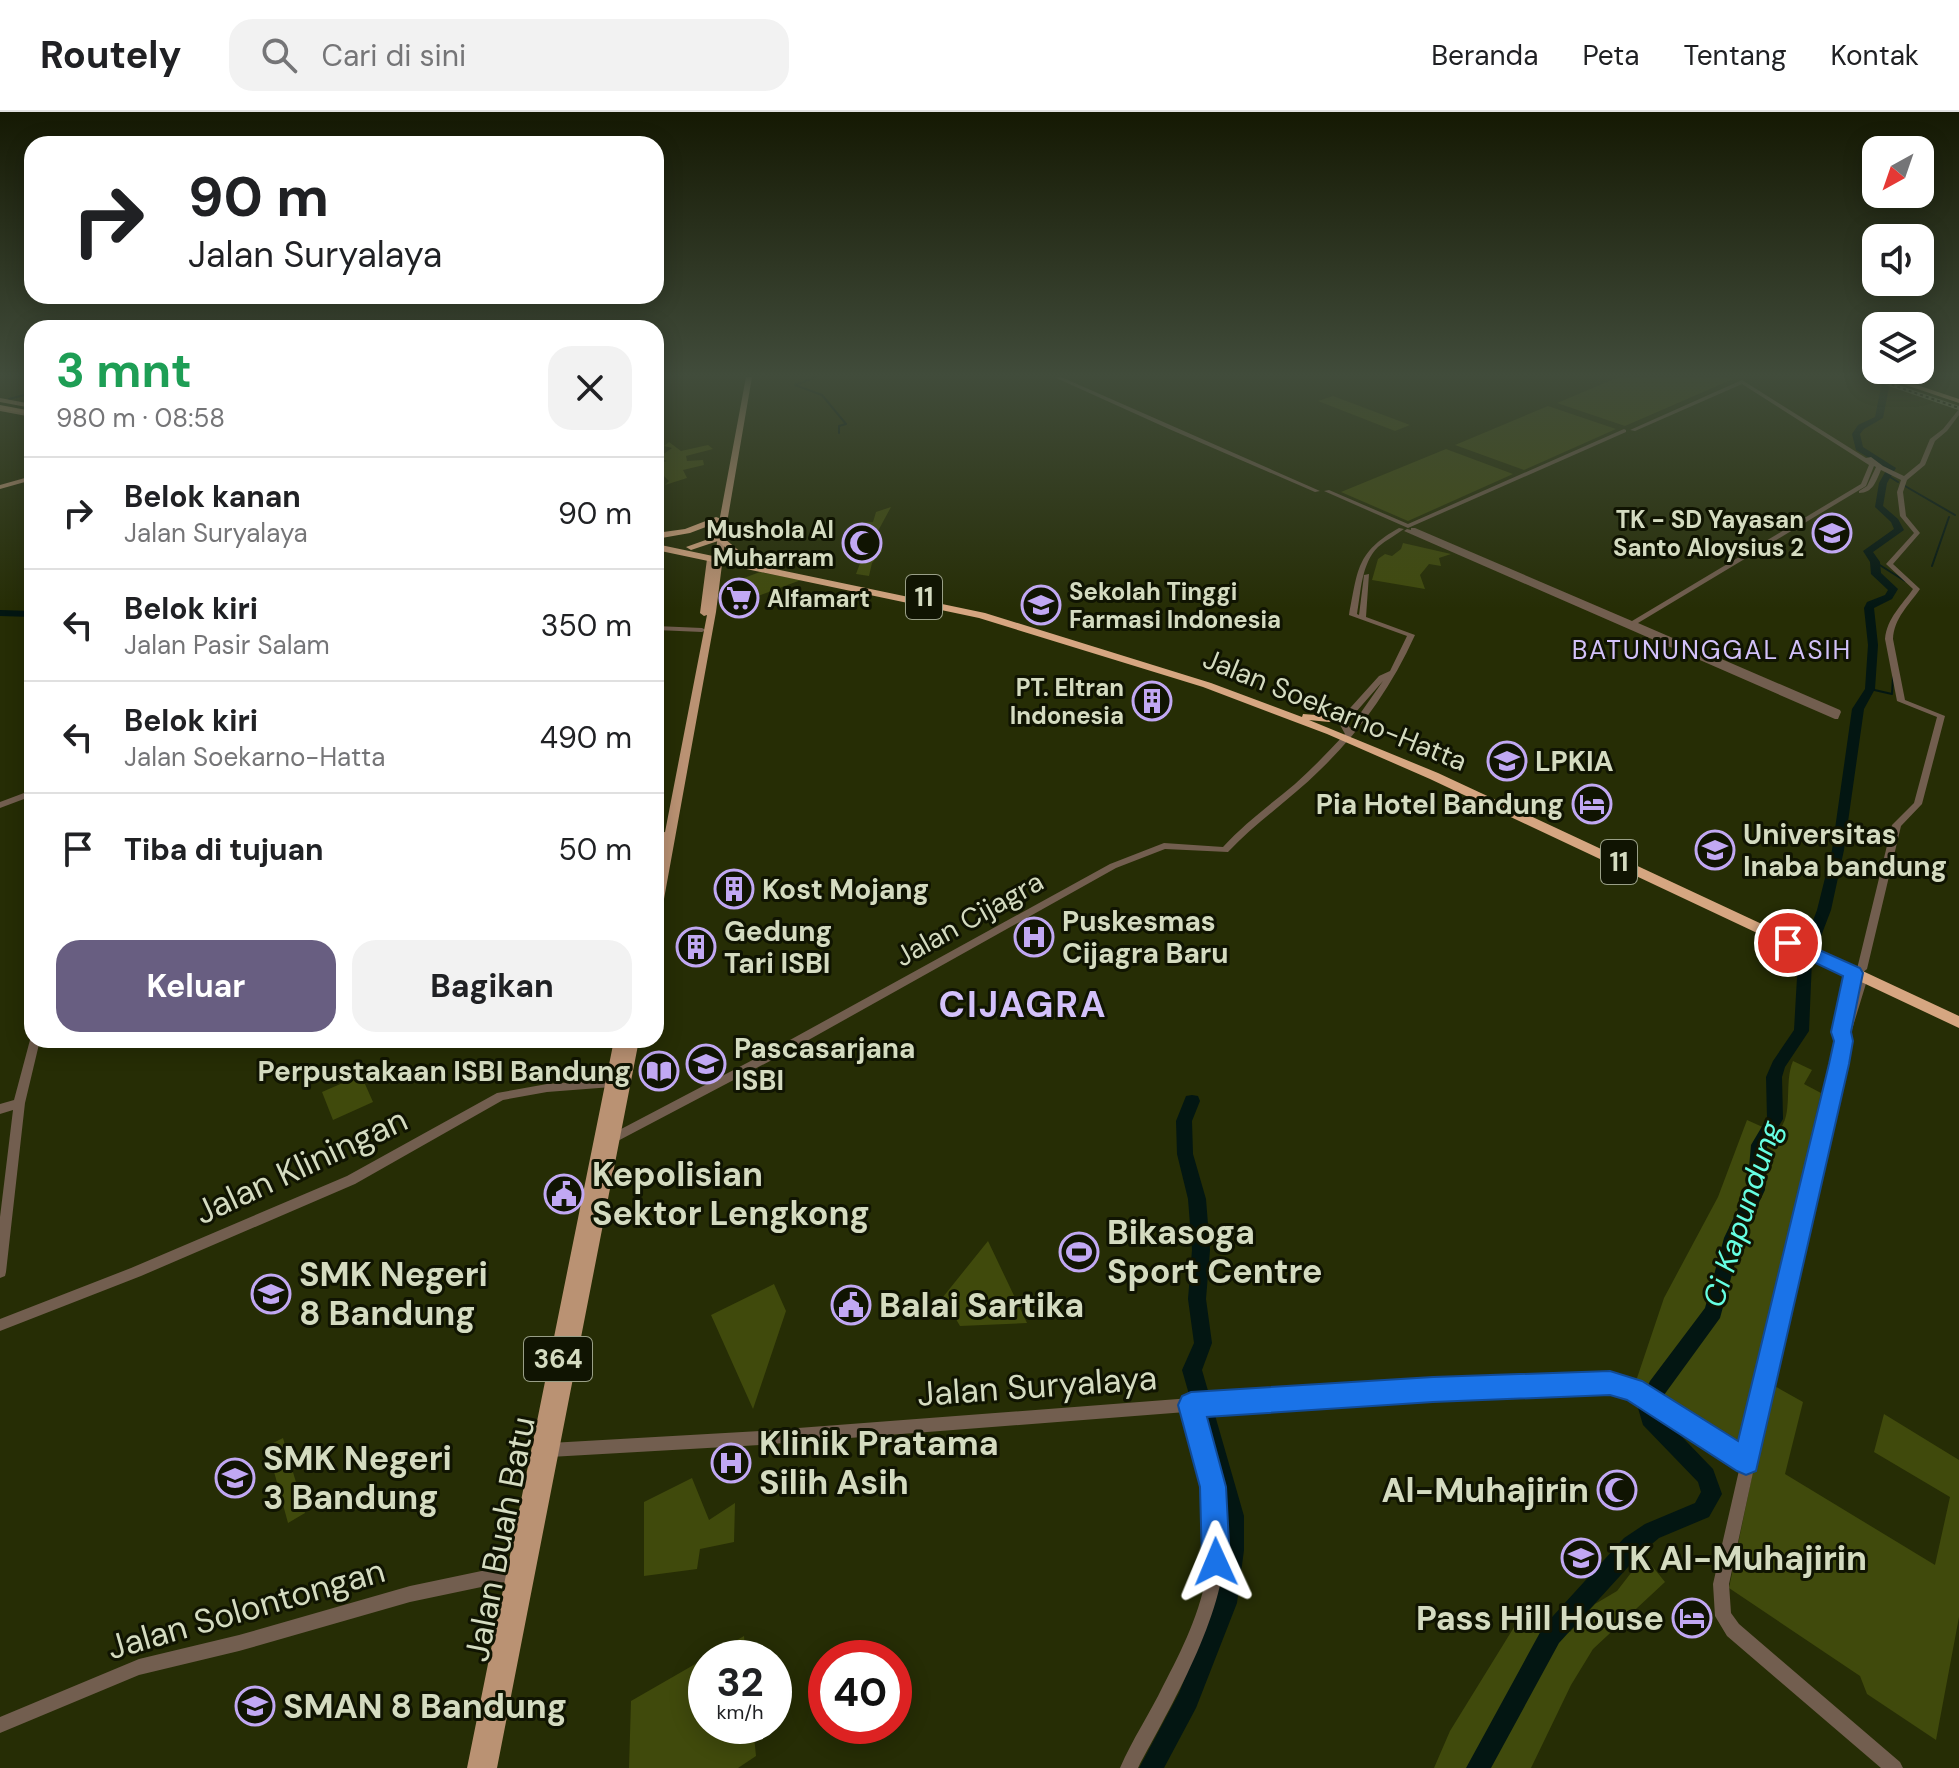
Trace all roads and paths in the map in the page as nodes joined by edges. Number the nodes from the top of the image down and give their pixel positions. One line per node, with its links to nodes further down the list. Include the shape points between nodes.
1 (733, 454): 7 (main road)
2 (1238, 454): 12 (street)
3 (1575, 454): 12 (street)
4 (1860, 454): 6 (street)
5 (1926, 454): 8 (street, via 1923,464)
6 (1879, 466): 8 (street); 21 (street, via 1870,487)
7 (730, 471): 11 (main road); 15 (main road)
8 (1903, 478): 33 (street, via 1903,516 1917,533 1889,564 1917,589 1898,612 1889,639 1901,701 1941,716 1941,726 1918,804 1897,825)
9 (24, 479): 10 (main road)
10 (0, 486)
11 (716, 520): 13 (highway); 15 (main road)
12 (1407, 529): 20 (street, via 1370,559); 20 (street, via 1383,539 1364,557 1353,615); 21 (street)
13 (664, 536)
14 (664, 541): 17 (highway)
15 (718, 541): 17 (highway); 18 (main road); 19 (highway)
16 (664, 548): 17 (highway)
17 (692, 551): 18 (highway); 18 (highway)
18 (715, 560): 19 (highway); 23 (main road); 32 (main road)
19 (741, 562): 27 (highway, Jalan Soekarno-Hatta / 11, via 982,611 1164,665); 28 (highway, Jalan Soekarno-Hatta / 11, via 1005,622)
20 (1362, 618): 24 (street, via 1411,635)
21 (1632, 627): 26 (street)
22 (664, 628): 23 (street)
23 (702, 630): 31 (main road)
24 (1393, 672): 25 (street); 28 (street, Jalan Cijagra)
25 (1349, 714): 27 (highway, via 1329,719); 28 (street, via 1343,723)
26 (1836, 714)
27 (1307, 716): 28 (highway, Jalan Soekarno-Hatta / 11)
28 (1346, 735): 33 (highway, Jalan Soekarno-Hatta / 11, via 1584,836); 43 (street, Jalan Cijagra, via 1301,784 1249,823 1225,850 1164,846 1113,866)
29 (24, 796): 30 (street)
30 (0, 805)
31 (664, 822)
32 (664, 863)
33 (1854, 970): 34 (highway, Jalan Soekarno-Hatta / 11); 35 (highway, Jalan Soekarno-Hatta / 11); 48 (street, via 1844,1041)
34 (1959, 1013)
35 (1959, 1022)
36 (33, 1048): 41 (street)
37 (619, 1048): 40 (main road, Jalan Buah Batu / 364)
38 (630, 1048): 39 (main road, Jalan Buah Batu / 364)
39 (626, 1072): 40 (street); 43 (main road, Jalan Buah Batu / 364)
40 (612, 1083): 43 (main road, Jalan Buah Batu / 364); 45 (street, Jalan Kliningan, via 501,1096 351,1180)
41 (19, 1103): 42 (street); 44 (street)
42 (0, 1109)
43 (606, 1142): 47 (main road, Jalan Buah Batu / 364); 49 (main road, Jalan Buah Batu / 364)
44 (0, 1272)
45 (0, 1325)
46 (1194, 1405): 47 (street, Jalan Suryalaya); 48 (street, Jalan Suryalaya, via 1610,1383 1633,1390); 53 (street, via 1213,1487 1216,1562 1178,1672)
47 (550, 1450): 52 (main road, Jalan Buah Batu / 364)
48 (1746, 1462): 54 (street, via 1721,1584 1723,1616 1743,1640)
49 (515, 1572): 50 (street, Jalan Solontongan, via 410,1594 139,1667); 51 (main road, Jalan Buah Batu / 364)
50 (0, 1725)
51 (477, 1768)
52 (487, 1768)
53 (1129, 1768)
54 (1894, 1768)

